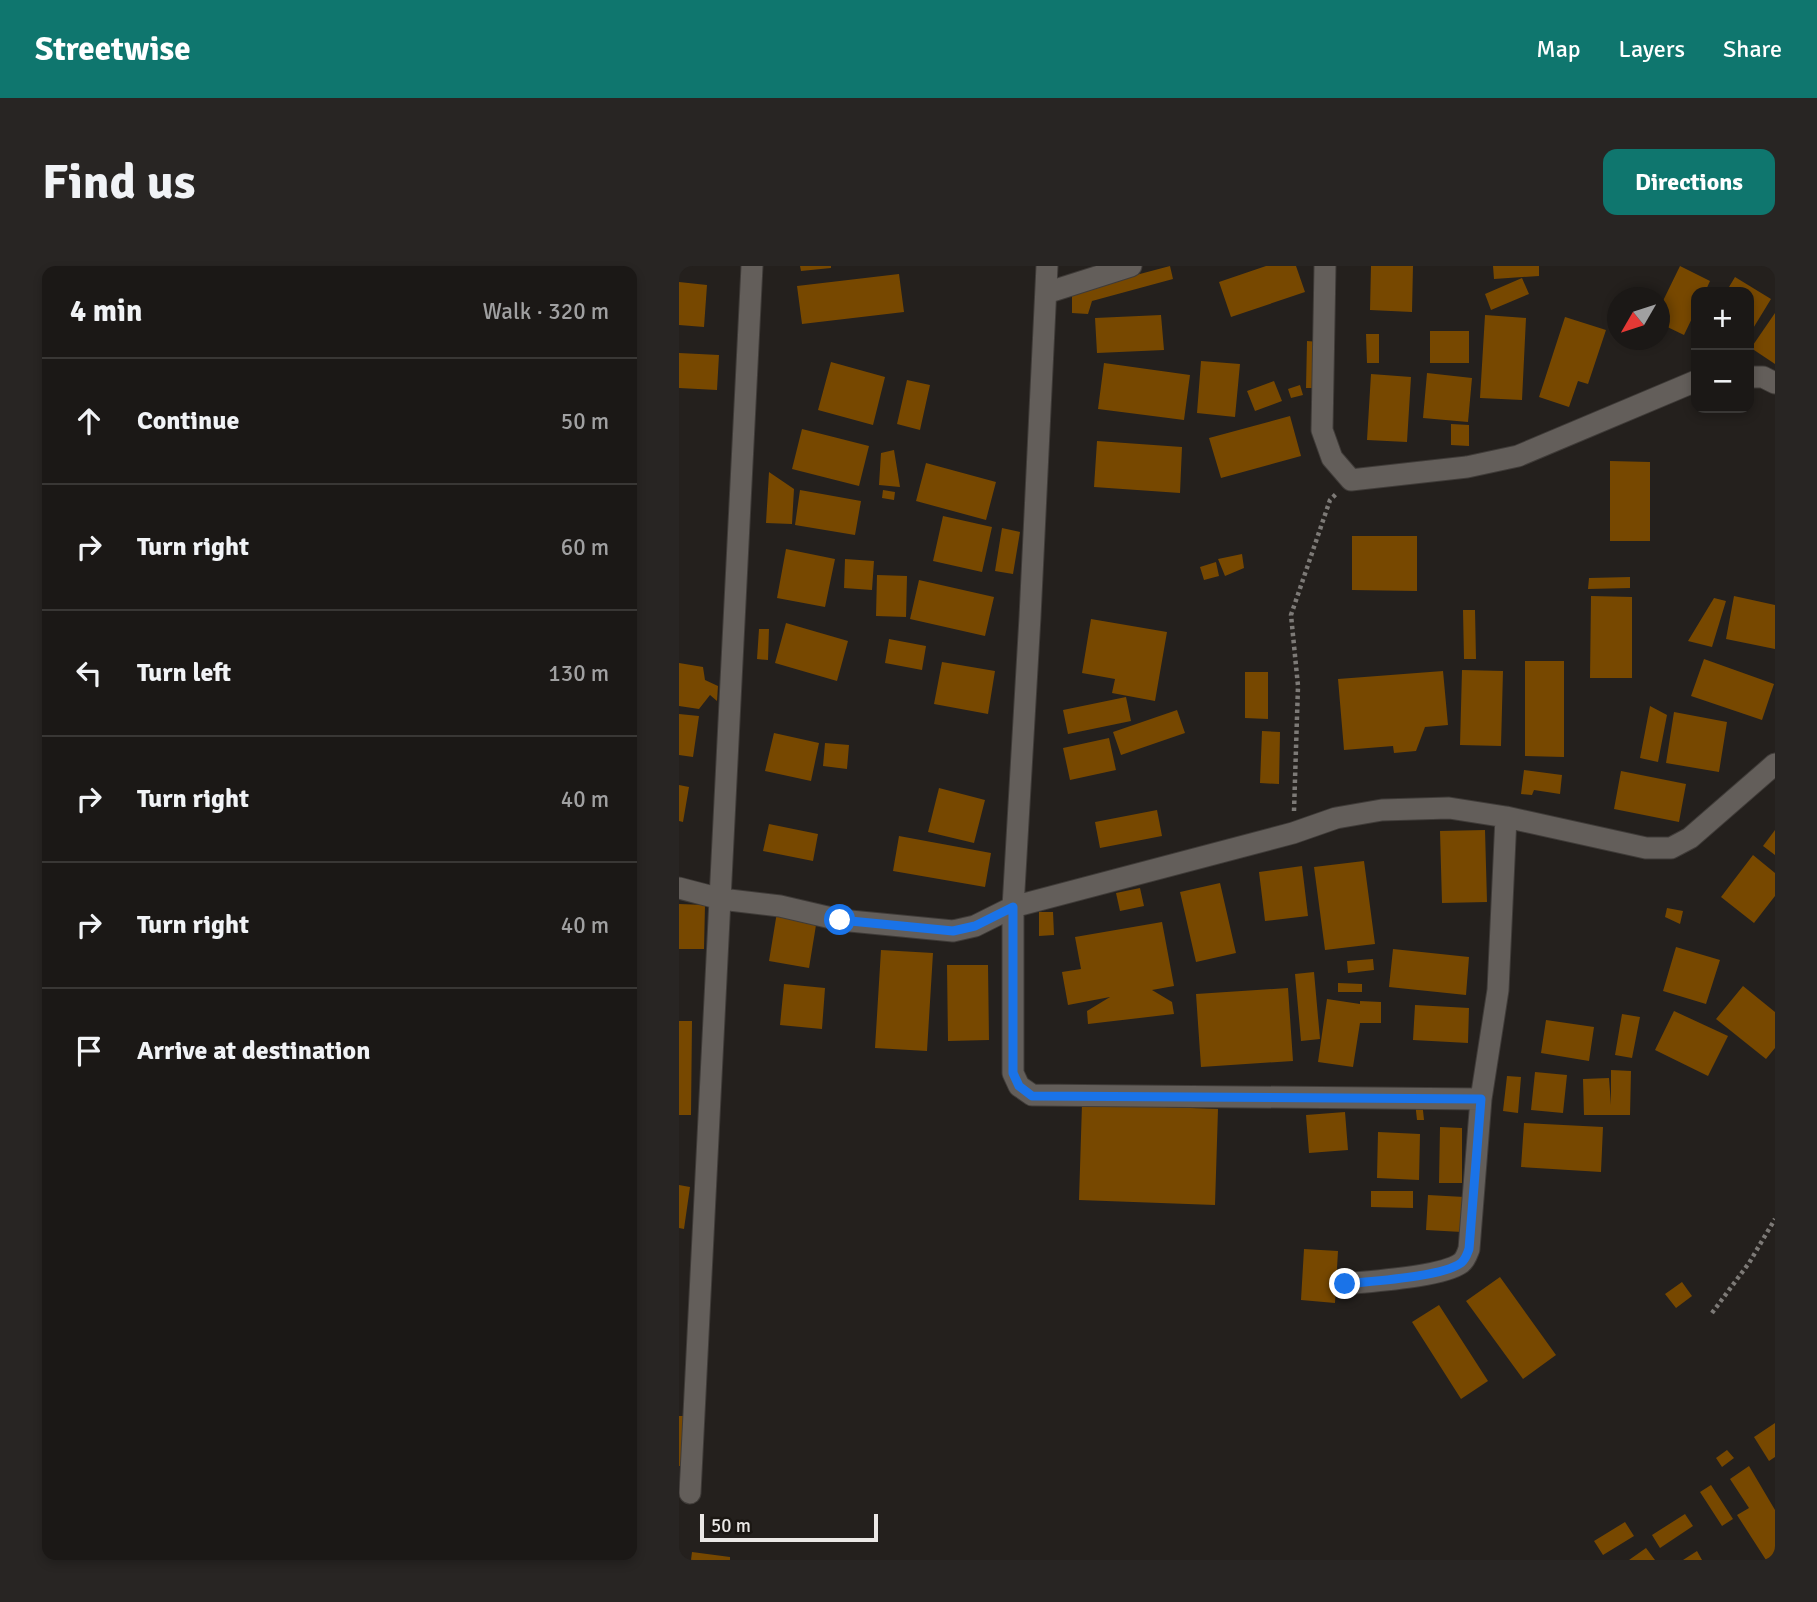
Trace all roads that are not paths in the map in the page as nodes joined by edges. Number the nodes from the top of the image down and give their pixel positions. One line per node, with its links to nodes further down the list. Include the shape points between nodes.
1 (752, 266): 12 (street)
2 (1047, 266): 5 (street)
3 (1131, 266): 5 (street)
4 (1325, 266): 7 (street, via 1322,430 1332,458 1351,480 1467,467 1518,456)
5 (1046, 293): 13 (street)
6 (1754, 377): 8 (street)
7 (1691, 383)
8 (1775, 383)
9 (1775, 764): 10 (street, via 1691,838 1671,848 1646,848)
10 (1506, 817): 13 (street, via 1449,808 1382,810 1336,818); 14 (street, via 1497,990)
11 (679, 888): 12 (street)
12 (721, 899): 13 (street, via 840,920 953,931 975,926); 16 (street)
13 (1013, 907): 14 (street, via 1013,1073 1019,1086 1032,1096)
14 (1481, 1099): 15 (street, via 1466,1257 1458,1265 1420,1275)
15 (1345, 1284)
16 (690, 1493)

